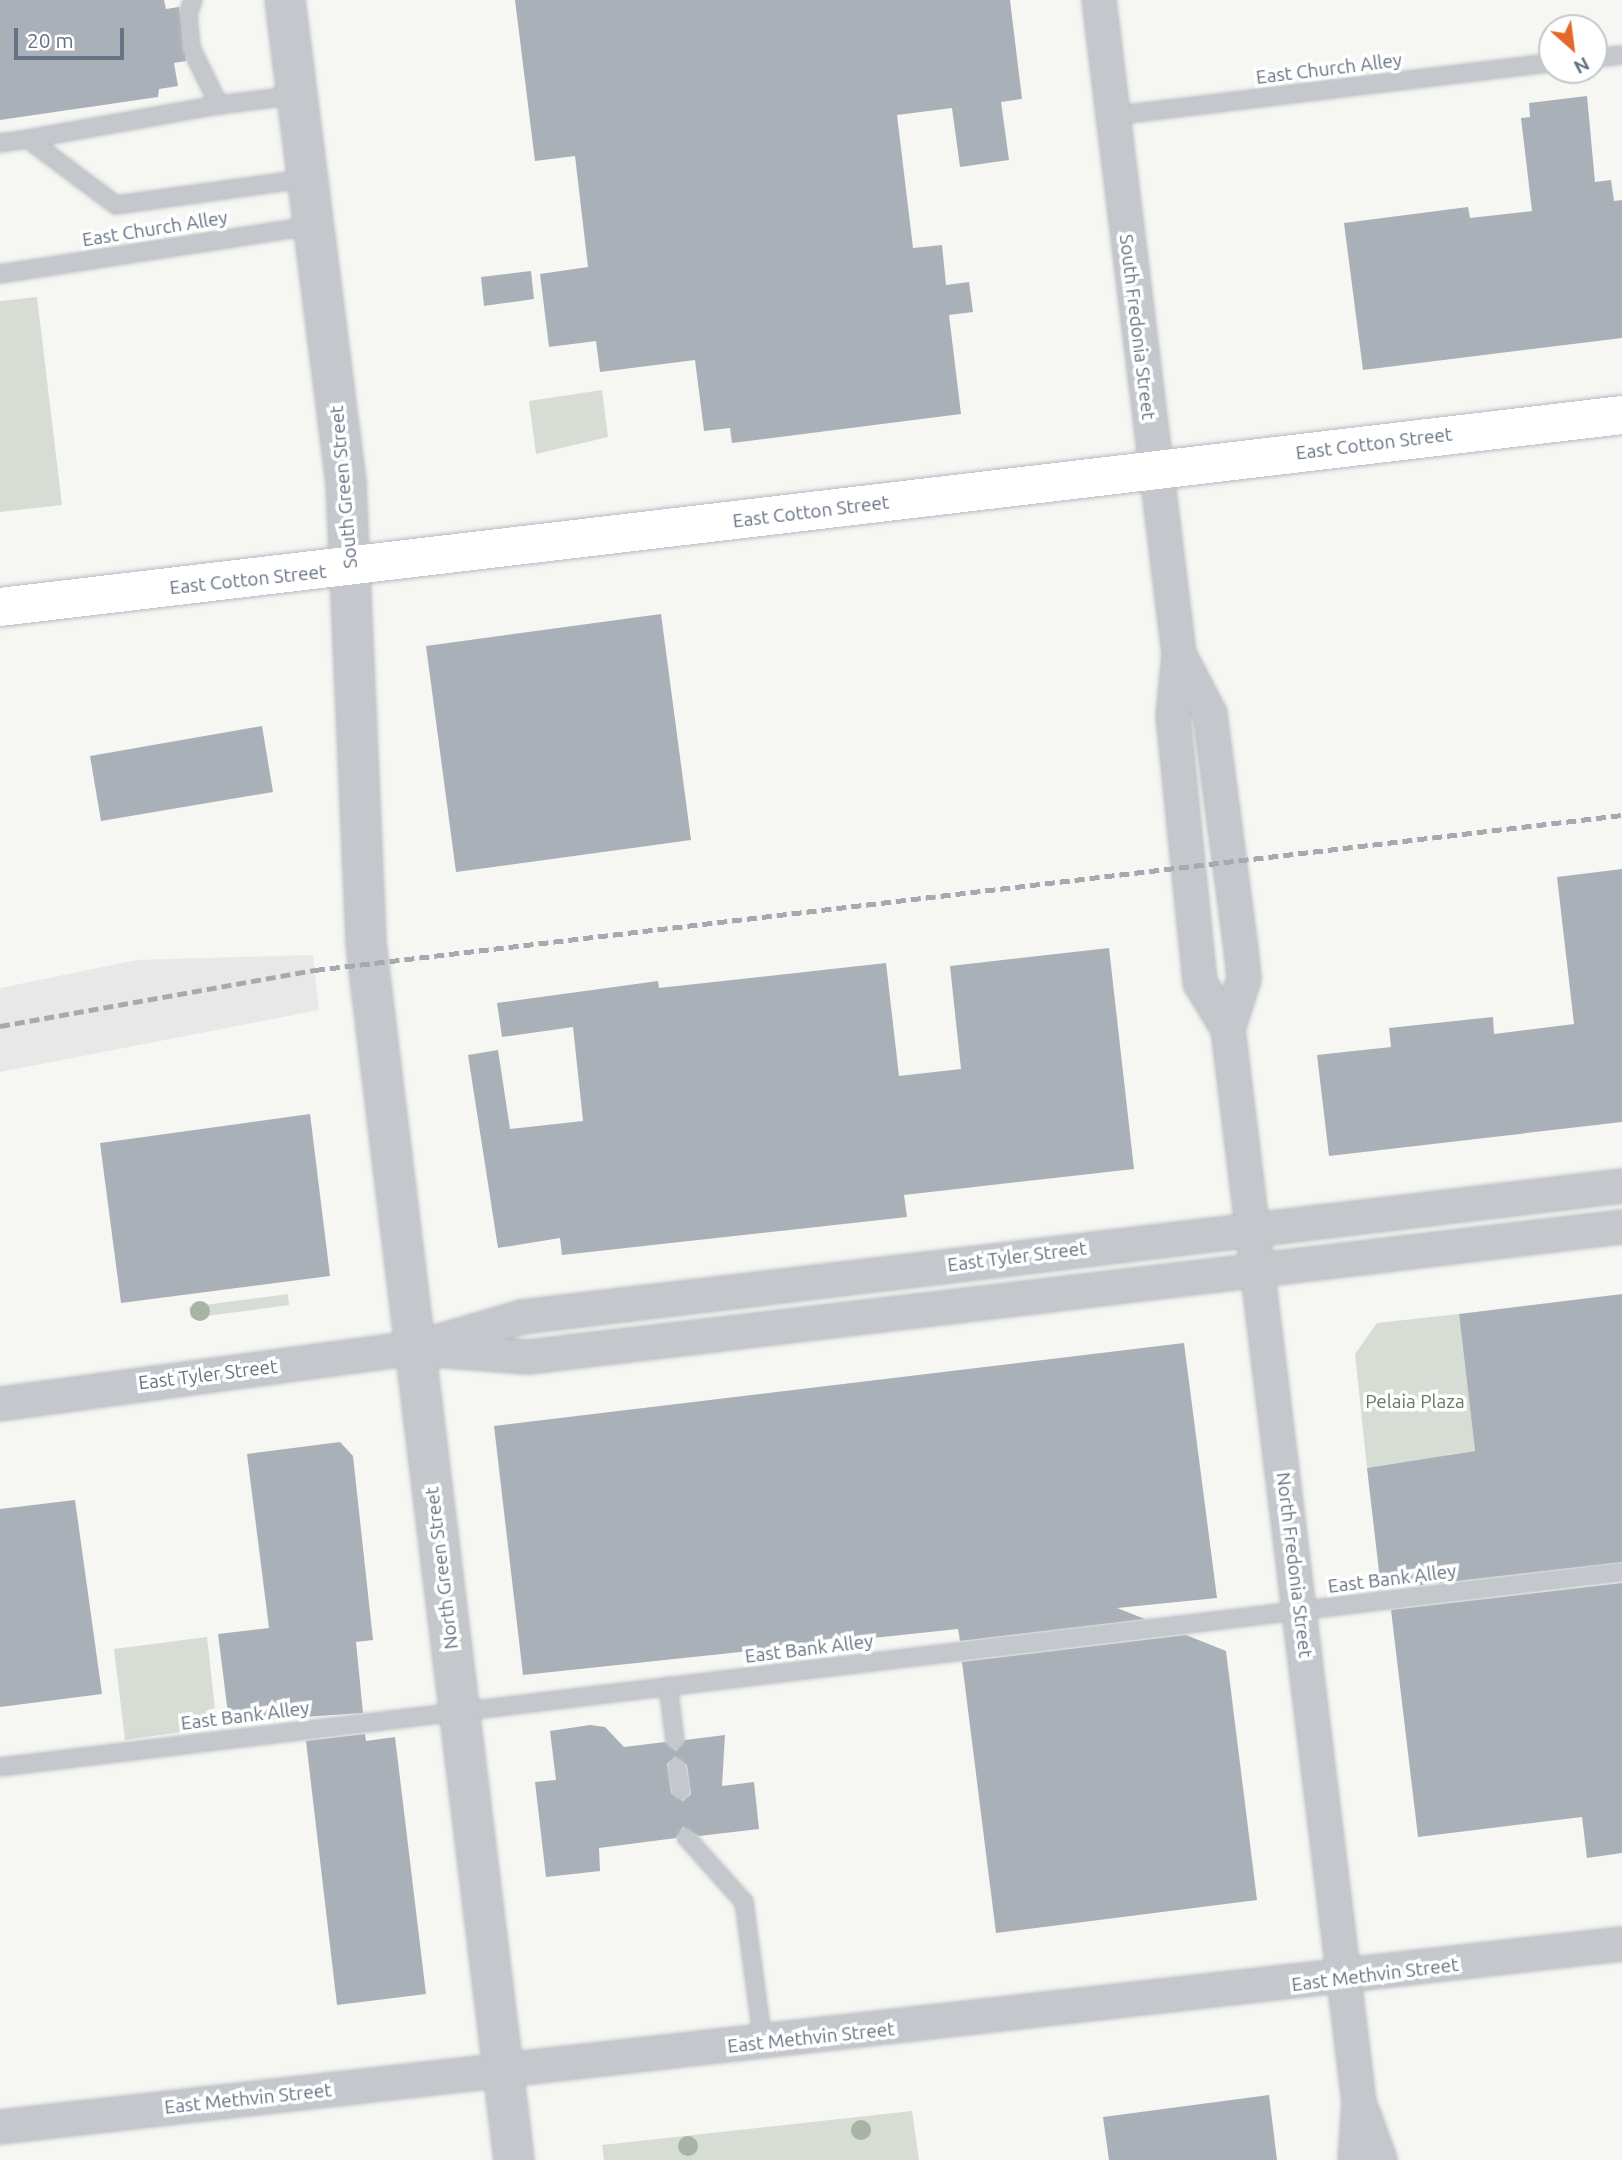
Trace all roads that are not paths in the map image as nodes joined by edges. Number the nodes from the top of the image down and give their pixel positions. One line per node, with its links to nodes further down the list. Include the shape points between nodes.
1 (193, 0): 6 (lane, via 188,14 191,48)
2 (285, 0): 5 (street, South Green Street)
3 (1099, 0): 7 (street, South Fredonia Street)
4 (1538, 65): 7 (lane, East Church Alley)
5 (300, 94): 6 (lane); 10 (street, South Green Street)
6 (219, 105): 8 (lane)
7 (1111, 116): 14 (street, South Fredonia Street)
8 (27, 139): 9 (lane); 10 (lane, via 116,205)
9 (0, 144)
10 (310, 178): 11 (street, South Green Street)
11 (317, 225): 12 (lane, East Church Alley); 15 (street, South Green Street)
12 (0, 274)
13 (1622, 415): 14 (main road, East Cotton Street)
14 (1155, 470): 15 (main road, East Cotton Street); 17 (street, South Fredonia Street)
15 (351, 568): 16 (main road, East Cotton Street); 20 (street, South Green Street, via 361,728 359,874)
16 (0, 607)
17 (1179, 654): 18 (street, South Fredonia Street, via 1210,714); 19 (street, South Fredonia Street, via 1173,716)
18 (1228, 859): 21 (street, North Fredonia Street, via 1244,979)
19 (1188, 864): 21 (street, North Fredonia Street, via 1200,983)
20 (369, 976): 26 (street, North Green Street)
21 (1228, 1028): 24 (street, North Fredonia Street)
22 (1622, 1186): 24 (street, East Tyler Street)
23 (1622, 1227): 25 (street, East Tyler Street)
24 (1252, 1228): 25 (street, North Fredonia Street); 26 (street, East Tyler Street, via 522,1317)
25 (1257, 1270): 26 (street, East Tyler Street, via 528,1357); 29 (street, North Fredonia Street)
26 (416, 1348): 27 (street, East Tyler Street); 31 (street, North Green Street)
27 (0, 1404)
28 (1622, 1572): 29 (lane, East Bank Alley)
29 (1301, 1612): 30 (lane, East Bank Alley); 38 (street, North Fredonia Street)
30 (668, 1686): 31 (lane, East Bank Alley); 32 (lane)
31 (459, 1711): 33 (lane, East Bank Alley); 40 (street, North Green Street)
32 (675, 1741)
33 (0, 1767)
34 (677, 1767): 35 (lane)
35 (681, 1791)
36 (686, 1837): 39 (lane, via 744,1902)
37 (1622, 1944): 38 (street, East Methvin Street)
38 (1344, 1979): 39 (street, East Methvin Street); 41 (street, North Fredonia Street)
39 (763, 2043): 40 (street, East Methvin Street)
40 (503, 2071): 42 (street, East Methvin Street); 43 (street, North Green Street)
41 (1359, 2102): 44 (street, North Fredonia Street); 45 (street, North Fredonia Street)
42 (0, 2127)
43 (514, 2160)
44 (1355, 2160)
45 (1380, 2160)

